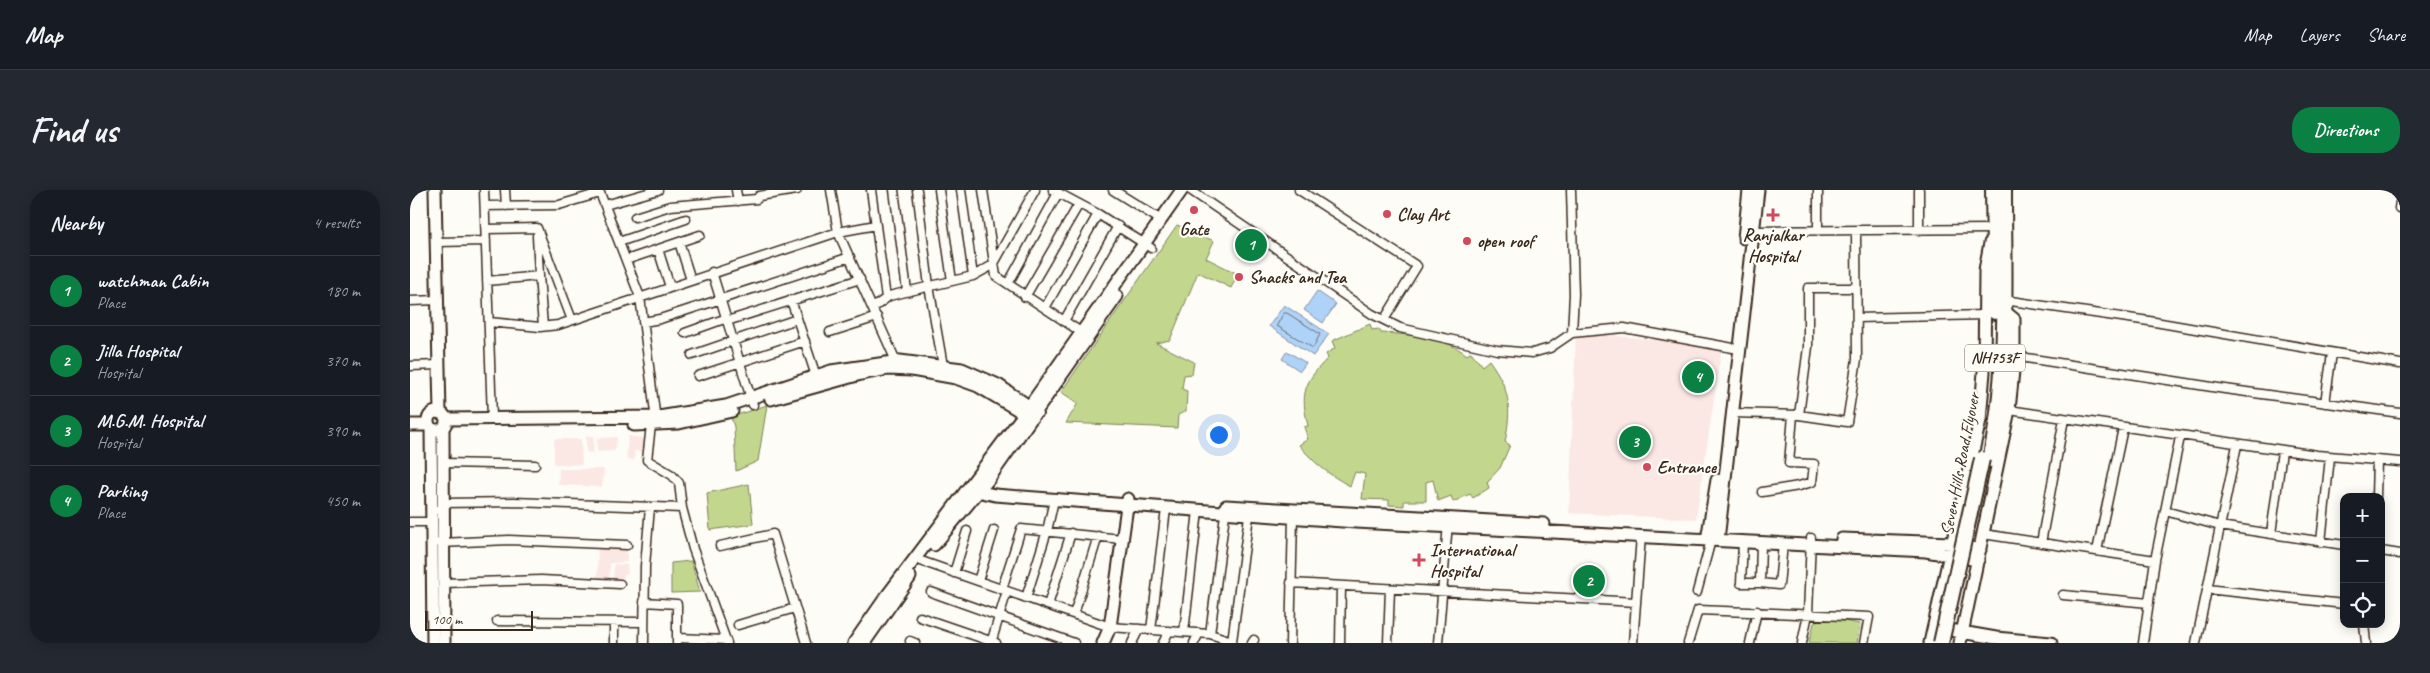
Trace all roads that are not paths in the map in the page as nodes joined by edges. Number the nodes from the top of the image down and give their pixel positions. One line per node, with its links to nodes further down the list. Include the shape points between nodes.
1 (435, 190): 50 (street)
2 (484, 190): 32 (street)
3 (505, 190): 33 (street)
4 (658, 190): 26 (street)
5 (736, 190): 29 (street)
6 (797, 190): 28 (street)
7 (830, 190): 46 (street)
8 (872, 190): 38 (street)
9 (894, 190): 69 (street)
10 (917, 190): 66 (street)
11 (939, 190): 64 (street)
12 (961, 190): 60 (street)
13 (983, 190): 57 (street)
14 (1035, 190): 57 (street)
15 (1113, 190): 37 (street)
16 (1189, 190): 37 (street); 53 (street); 86 (street)
17 (1299, 190): 86 (street, via 1417,266)
18 (1571, 190): 93 (street)
19 (1749, 190): 43 (street)
20 (1758, 190): 43 (street)
21 (1818, 190): 44 (street)
22 (1919, 190): 45 (street)
23 (1993, 190): 42 (highway, NH753F)
24 (2004, 190): 79 (highway, NH753F)
25 (601, 191): 31 (street); 33 (street, via 559,205)
26 (647, 191): 31 (street)
27 (1056, 191): 30 (street); 65 (street)
28 (759, 193): 29 (street, via 757,199)
29 (738, 201): 35 (street, via 670,206)
30 (1079, 204): 34 (street); 70 (street)
31 (605, 205): 51 (street)
32 (485, 206): 33 (street); 41 (street)
33 (506, 206)
34 (1098, 214): 39 (street); 78 (street)
35 (635, 217)
36 (686, 219): 51 (street)
37 (1161, 220): 53 (street)
38 (876, 225): 46 (street); 73 (street)
39 (1118, 226): 53 (street); 87 (street)
40 (537, 228): 41 (street); 59 (street); 84 (street)
41 (486, 230): 49 (street)
42 (1993, 230): 45 (street); 80 (street, via 1985,270); 214 (highway, Seven Hills Road Flyover / NH753F, bridge, via 1996,368 1990,422)
43 (1749, 231): 44 (street); 97 (street); 113 (street)
44 (1818, 231): 47 (street)
45 (1919, 231): 47 (street)
46 (838, 232): 55 (street); 58 (street)
47 (1856, 232): 68 (street)
48 (700, 235): 52 (street)
49 (486, 241): 50 (street); 63 (street)
50 (437, 242): 74 (street)
51 (619, 242): 56 (street)
52 (679, 242): 54 (street); 62 (street)
53 (1148, 246): 94 (street)
54 (658, 249): 56 (street); 67 (street)
55 (850, 257): 61 (street); 72 (street)
56 (626, 260): 71 (street)
57 (993, 265): 60 (street); 65 (street, via 996,276)
58 (712, 272): 62 (street); 72 (street)
59 (539, 276): 63 (street); 90 (street)
60 (973, 276): 64 (street)
61 (860, 279): 75 (street); 77 (street)
62 (691, 280): 67 (street)
63 (487, 281): 88 (street)
64 (952, 281): 66 (street)
65 (1008, 284): 70 (street)
66 (929, 286): 69 (street); 106 (street)
67 (670, 287): 71 (street)
68 (1856, 288): 82 (street); 115 (street, via 1808,288 1808,347)
69 (907, 292): 73 (street)
70 (1025, 296): 78 (street)
71 (640, 297): 84 (street); 89 (street)
72 (721, 298): 85 (street); 89 (street)
73 (886, 298): 77 (street)
74 (439, 300): 76 (street); 104 (street)
75 (791, 300): 83 (street); 85 (street)
76 (410, 301)
77 (873, 308): 81 (street)
78 (1045, 308): 87 (street)
79 (2004, 311): 98 (street, via 2149,322); 100 (street, via 2014,319); 241 (highway, Seven Hills Road Flyover / NH753F, via 2004,365 1998,421)
80 (1985, 315): 82 (street); 169 (street, via 1980,420)
81 (877, 317): 92 (street); 101 (street)
82 (1857, 318): 115 (street, via 1857,359 1847,422)
83 (797, 319): 95 (street); 96 (street)
84 (572, 320): 90 (street)
85 (727, 320): 91 (street); 95 (street)
86 (1384, 320): 93 (street, via 1400,328 1478,346 1532,353 1550,348)
87 (1064, 321): 94 (street)
88 (489, 322): 90 (street); 116 (street)
89 (643, 322): 119 (street)
90 (544, 326)
91 (686, 332)
92 (830, 332)
93 (1572, 333): 97 (street, via 1624,328)
94 (1085, 335): 112 (street)
95 (734, 340): 99 (street); 102 (street)
96 (805, 341): 102 (street); 108 (street)
97 (1733, 348): 157 (street)
98 (2332, 353): 103 (street); 110 (street)
99 (692, 355)
100 (2014, 356): 110 (street); 111 (street)
101 (896, 361): 106 (street); 108 (street)
102 (740, 362): 107 (street); 109 (street)
103 (2400, 364)
104 (439, 365): 105 (street); 120 (street)
105 (410, 366)
106 (943, 366): 112 (street, via 962,368 998,385)
107 (698, 376)
108 (816, 376): 109 (street)
109 (752, 401): 112 (street, via 888,369 912,370 956,378); 119 (street, via 717,416)
110 (2325, 403): 114 (street)
111 (2009, 410): 118 (street); 153 (street)
112 (1031, 413): 131 (street)
113 (1732, 413): 115 (street); 157 (street)
114 (2400, 413)
115 (1796, 415): 132 (street, via 1788,463 1814,464 1812,482)
116 (492, 418): 119 (street); 120 (street)
117 (410, 419): 120 (street)
118 (2064, 419): 122 (street); 164 (street)
119 (654, 422): 120 (street); 138 (street, via 647,460 676,478)
120 (437, 423): 121 (street); 129 (street); 146 (street)
121 (410, 426)
122 (2123, 428): 123 (street); 170 (street)
123 (2180, 437): 124 (street); 141 (street)
124 (2237, 445): 125 (street); 148 (street)
125 (2282, 451): 126 (street); 154 (street)
126 (2330, 457): 127 (street); 161 (street)
127 (2377, 460): 128 (street); 133 (street)
128 (2400, 462)
129 (444, 463): 130 (street); 136 (street)
130 (535, 465)
131 (975, 487): 134 (street); 135 (street); 175 (street); 224 (street, via 886,597)
132 (1762, 492)
133 (2376, 493)
134 (1054, 500): 135 (street); 151 (street)
135 (1128, 502): 139 (street); 147 (street); 158 (street)
136 (444, 504): 137 (street, via 524,502); 162 (street)
137 (650, 507): 138 (street); 191 (street)
138 (682, 508): 218 (street)
139 (1166, 509): 140 (street); 209 (street)
140 (1198, 511): 142 (street); 211 (street)
141 (2165, 511): 148 (street); 174 (street)
142 (1225, 514): 143 (street); 213 (street)
143 (1249, 516): 144 (street); 217 (street, via 1232,641)
144 (1293, 518): 147 (street); 179 (street)
145 (410, 522): 146 (street)
146 (432, 522): 162 (street)
147 (1448, 523): 156 (street); 157 (street); 187 (street)
148 (2220, 526): 154 (street); 185 (street)
149 (994, 530): 177 (street)
150 (967, 531): 176 (street)
151 (1047, 531): 152 (street); 184 (street, via 1021,529); 190 (street)
152 (1071, 533): 155 (street); 195 (street)
153 (1983, 534): 164 (street); 173 (street)
154 (2271, 534): 161 (street)
155 (1098, 536): 158 (street); 198 (street)
156 (1641, 536): 157 (street); 192 (street)
157 (1712, 537): 159 (street); 160 (street); 188 (street)
158 (1122, 538): 206 (street)
159 (1743, 542): 163 (street); 181 (street, via 1741,583)
160 (1811, 542): 165 (street); 169 (street); 199 (street)
161 (2321, 542): 166 (street)
162 (439, 543): 167 (street, via 509,540); 178 (street); 219 (street)
163 (1761, 543): 165 (street); 181 (street)
164 (2041, 543): 170 (street)
165 (1783, 544): 181 (street, via 1779,585)
166 (2340, 544)
167 (627, 545)
168 (720, 546): 196 (street, via 772,533)
169 (1951, 548): 173 (street); 214 (street)
170 (2097, 551): 174 (street)
171 (2385, 552): 172 (street)
172 (2400, 554)
173 (1979, 555): 216 (street)
174 (2155, 560): 193 (street)
175 (921, 561): 176 (street); 225 (street)
176 (954, 573): 177 (street)
177 (978, 581): 184 (street)
178 (444, 583): 180 (street, via 541,580); 220 (street)
179 (1291, 583): 182 (street); 232 (street)
180 (620, 584)
181 (1760, 584)
182 (1341, 586): 183 (street); 233 (street)
183 (1390, 589): 187 (street); 234 (street)
184 (1004, 590): 190 (street); 200 (street)
185 (2207, 590): 194 (street); 244 (street)
186 (931, 592): 200 (street)
187 (1442, 592): 192 (street); 235 (street)
188 (1697, 592)
189 (2063, 595): 193 (street)
190 (1026, 598): 195 (street)
191 (644, 602): 203 (street); 215 (street, via 677,604)
192 (1636, 602): 236 (street)
193 (2149, 603): 243 (street)
194 (2340, 604)
195 (1048, 606): 198 (street)
196 (795, 608): 205 (street); 223 (street)
197 (1757, 611): 199 (street); 237 (street, via 1698,610); 238 (street)
198 (1074, 614): 206 (street)
199 (1808, 614): 239 (street); 240 (street, via 1869,617)
200 (999, 616): 226 (street); 227 (street)
201 (920, 617): 226 (street)
202 (497, 621): 204 (street)
203 (644, 622): 204 (street); 222 (street)
204 (614, 623): 221 (street)
205 (738, 626)
206 (1110, 627): 208 (street); 228 (street)
207 (2364, 628): 245 (street)
208 (1139, 629): 209 (street); 229 (street)
209 (1151, 630): 210 (street)
210 (1169, 631): 211 (street); 230 (street)
211 (1184, 632): 212 (street)
212 (1199, 633): 213 (street); 231 (street)
213 (1210, 634): 217 (street)
214 (1934, 638): 216 (street)
215 (678, 640): 218 (street)
216 (1962, 640): 242 (street, via 1996,638)
217 (1220, 641)
218 (726, 642)
219 (433, 643)
220 (444, 643)
221 (614, 643)
222 (644, 643)
223 (806, 643)
224 (854, 643)
225 (864, 643)
226 (993, 643)
227 (1074, 643)
228 (1103, 643)
229 (1132, 643)
230 (1163, 643)
231 (1194, 643)
232 (1290, 643)
233 (1340, 643)
234 (1388, 643)
235 (1438, 643)
236 (1633, 643)
237 (1688, 643)
238 (1750, 643)
239 (1802, 643)
240 (1864, 643)
241 (1950, 643)
242 (2051, 643)
243 (2143, 643)
244 (2196, 643)
245 (2366, 643)

